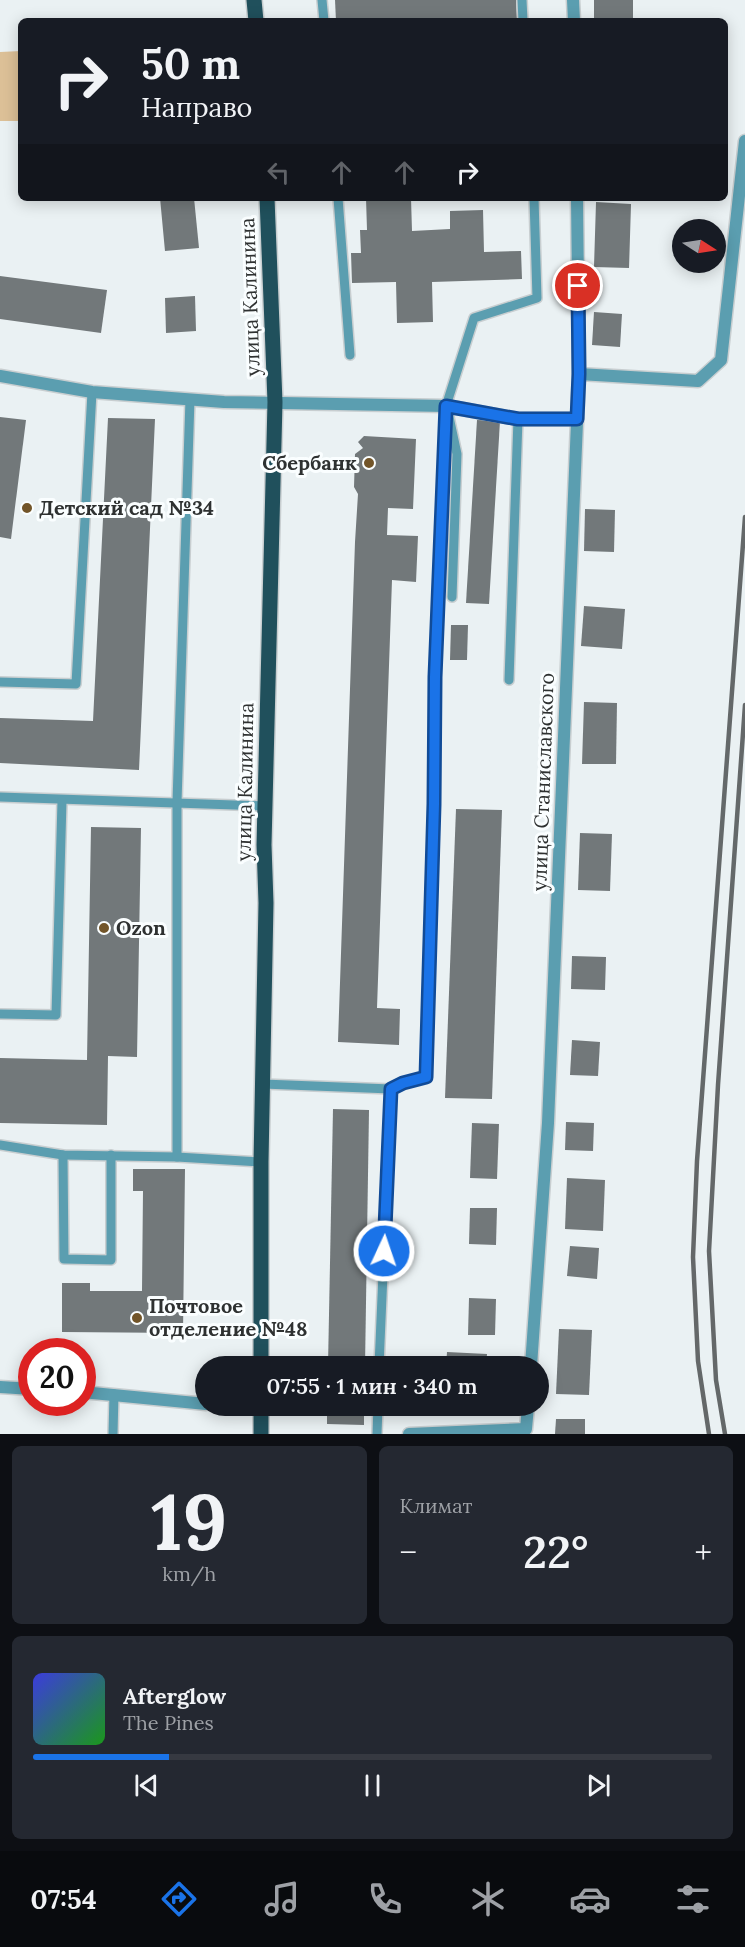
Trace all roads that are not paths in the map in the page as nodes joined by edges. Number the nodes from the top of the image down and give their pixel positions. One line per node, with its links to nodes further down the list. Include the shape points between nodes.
1 (254, 0): 5 (main road)
2 (322, 0): 6 (lane)
3 (522, 0): 7 (lane)
4 (573, 0): 8 (street)
5 (256, 18)
6 (324, 18)
7 (523, 18)
8 (574, 18)
9 (745, 141): 15 (street, via 721,360 698,381)
10 (267, 201): 19 (main road, улица Калинина)
11 (338, 201): 14 (lane)
12 (534, 201): 20 (lane, via 537,298 474,318)
13 (577, 201): 15 (street, улица Станиславского)
14 (350, 355)
15 (579, 374): 22 (street, улица Станиславского)
16 (0, 376): 17 (street)
17 (92, 392): 18 (street); 25 (lane, via 76,684)
18 (190, 399): 19 (street); 28 (lane)
19 (275, 402): 20 (street); 29 (main road, улица Калинина)
20 (446, 406): 21 (street); 23 (lane, via 458,454); 32 (lane, via 426,1077)
21 (518, 419): 22 (street); 24 (lane)
22 (577, 419): 40 (street, улица Станиславского, via 549,1123)
23 (452, 597)
24 (508, 680)
25 (0, 682)
26 (0, 797): 27 (lane)
27 (62, 801): 28 (lane); 30 (lane, via 56,1015)
28 (177, 802): 29 (lane); 36 (lane)
29 (265, 806): 31 (main road, улица Калинина)
30 (0, 1014)
31 (262, 1084): 32 (lane); 37 (main road, улица Калинина)
32 (391, 1089): 39 (lane)
33 (0, 1145): 34 (lane)
34 (63, 1155): 35 (lane); 35 (lane, via 64,1259 111,1260)
35 (111, 1155): 36 (lane)
36 (177, 1157): 37 (lane)
37 (261, 1162): 38 (main road, улица Калинина)
38 (261, 1356)
39 (380, 1356)
40 (532, 1356)
41 (0, 1387): 42 (street)
42 (18, 1388)
43 (96, 1393): 44 (street)
44 (114, 1394): 45 (street); 50 (lane)
45 (195, 1403)
46 (261, 1416): 51 (main road)
47 (378, 1416): 52 (lane)
48 (528, 1416): 49 (street)
49 (527, 1432): 53 (street)
50 (113, 1434)
51 (261, 1434)
52 (377, 1434)
53 (409, 1434)

